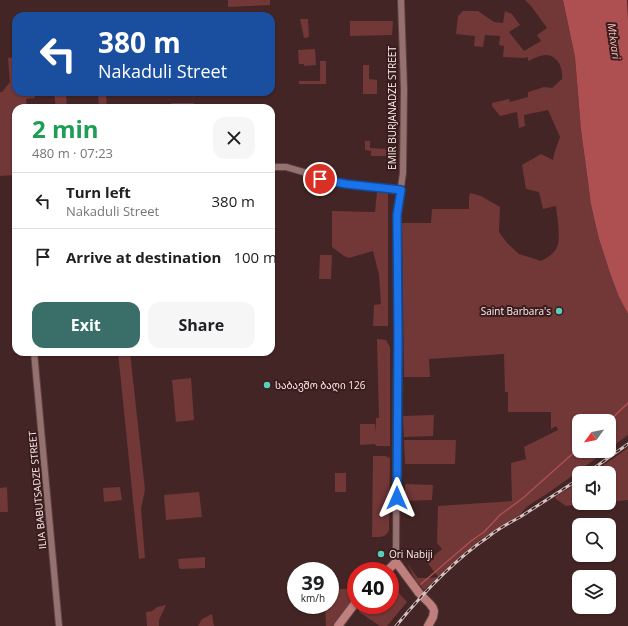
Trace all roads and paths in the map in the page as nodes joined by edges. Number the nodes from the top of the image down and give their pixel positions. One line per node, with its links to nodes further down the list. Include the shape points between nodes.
1 (401, 0): 3 (street, EMIR BURJANADZE STREET, via 404,97)
2 (275, 167): 3 (street, via 307,173 324,180)
3 (401, 190): 5 (street, EMIR BURJANADZE STREET, via 397,215)
4 (34, 356): 8 (street, ILIA BABUTSADZE STREET)
5 (396, 562)
6 (399, 566): 10 (main road, via 434,611)
7 (347, 614): 9 (main road)
8 (59, 626)
9 (338, 626)
10 (428, 626)

